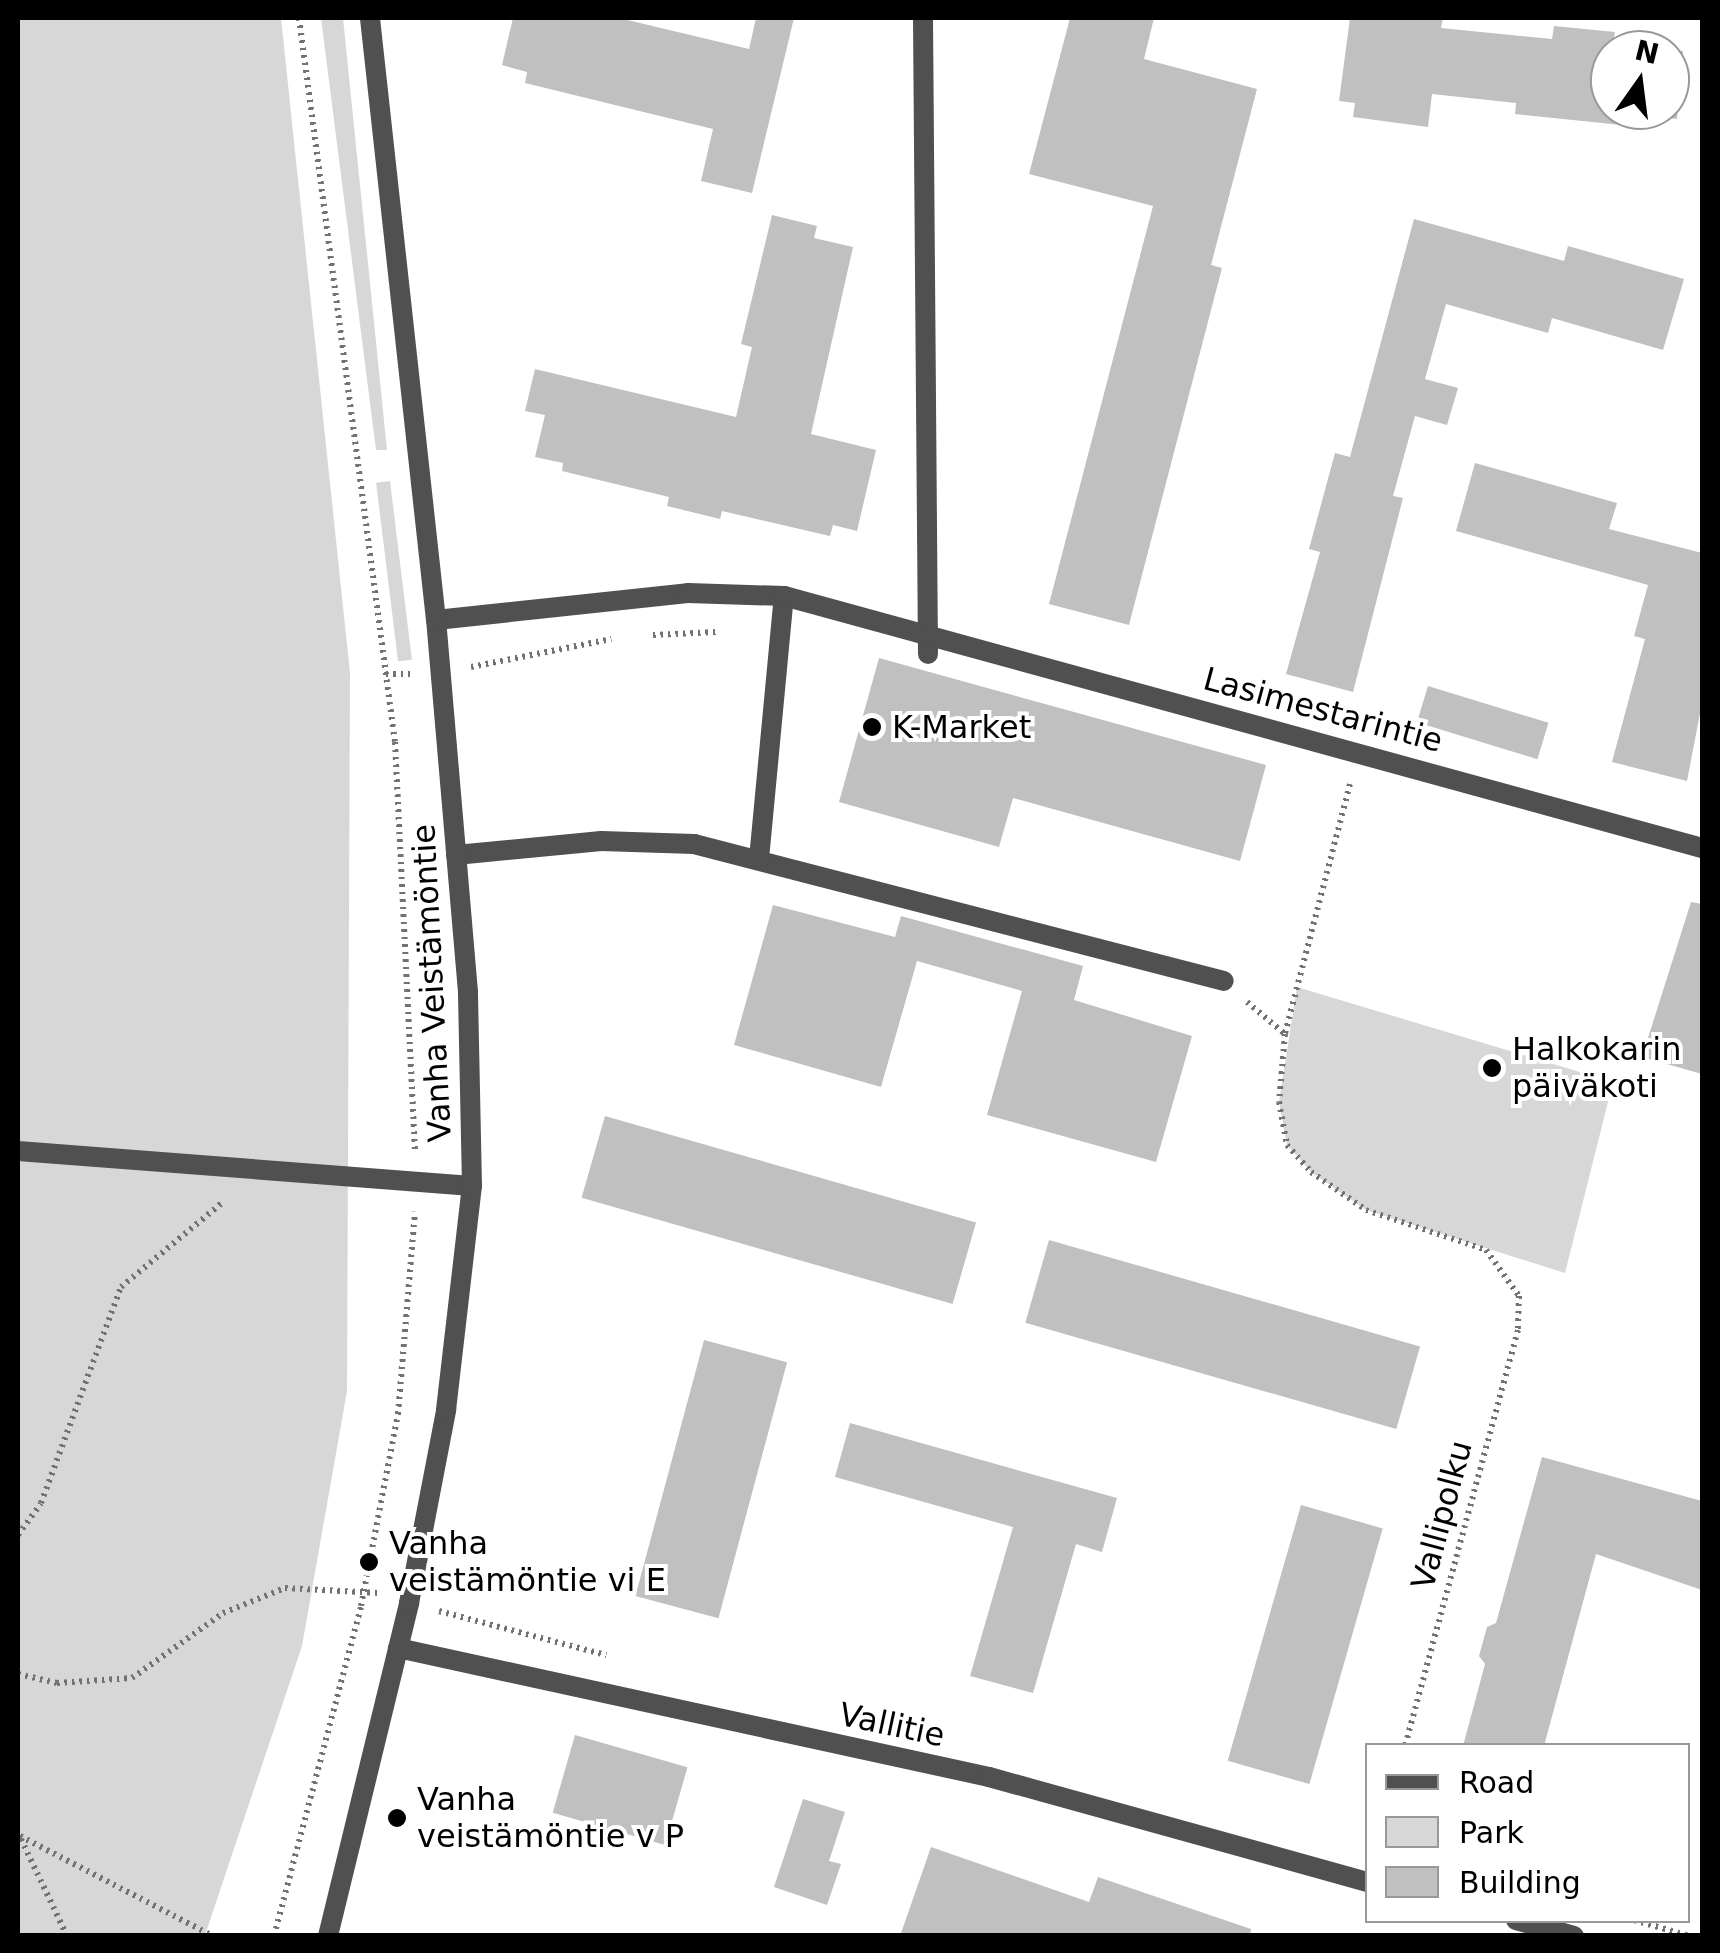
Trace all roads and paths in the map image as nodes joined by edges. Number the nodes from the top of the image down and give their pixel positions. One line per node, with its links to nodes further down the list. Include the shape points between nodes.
1 (299, 18): 12 (path)
2 (370, 18): 5 (street, Vanha Veistämöntie)
3 (923, 18): 7 (street)
4 (784, 596): 5 (street, Lasimestarintie, via 688,593); 6 (street); 7 (street, Lasimestarintie)
5 (436, 620): 11 (street, Vanha Veistämöntie)
6 (782, 628): 8 (path); 16 (street)
7 (928, 630): 10 (street); 14 (street, Lasimestarintie)
8 (643, 635)
9 (624, 636): 11 (path)
10 (928, 654)
11 (441, 673): 12 (path); 15 (street, Vanha Veistämöntie)
12 (386, 674): 21 (path)
13 (1354, 769): 18 (path)
14 (1702, 848)
15 (456, 854): 16 (street, via 602,841 694,844); 22 (street, Vanha Veistämöntie, via 468,992)
16 (759, 859): 17 (street)
17 (1224, 982): 18 (path)
18 (1285, 1034): 27 (path, Vallipolku, via 1279,1102 1288,1145 1311,1172 1366,1210 1486,1250 1519,1296 1518,1330)
19 (18, 1152): 20 (street)
20 (268, 1169): 21 (street); 23 (path, via 160,1248 121,1287 41,1503)
21 (417, 1181): 22 (street); 24 (path, via 398,1414)
22 (472, 1186): 25 (street, Vanha Veistämöntie, via 446,1410)
23 (18, 1536)
24 (364, 1588): 26 (path, via 285,1588 223,1613 132,1678 57,1684); 34 (path)
25 (398, 1648): 29 (street, Vallitie, via 989,1776); 35 (street, Vanha Veistämöntie)
26 (18, 1674)
27 (1406, 1743)
28 (19, 1835): 32 (path); 33 (path)
29 (1365, 1881)
30 (1527, 1923): 36 (street)
31 (1644, 1923): 37 (path)
32 (66, 1936)
33 (213, 1936)
34 (274, 1936)
35 (328, 1936)
36 (1574, 1936)
37 (1689, 1936)

